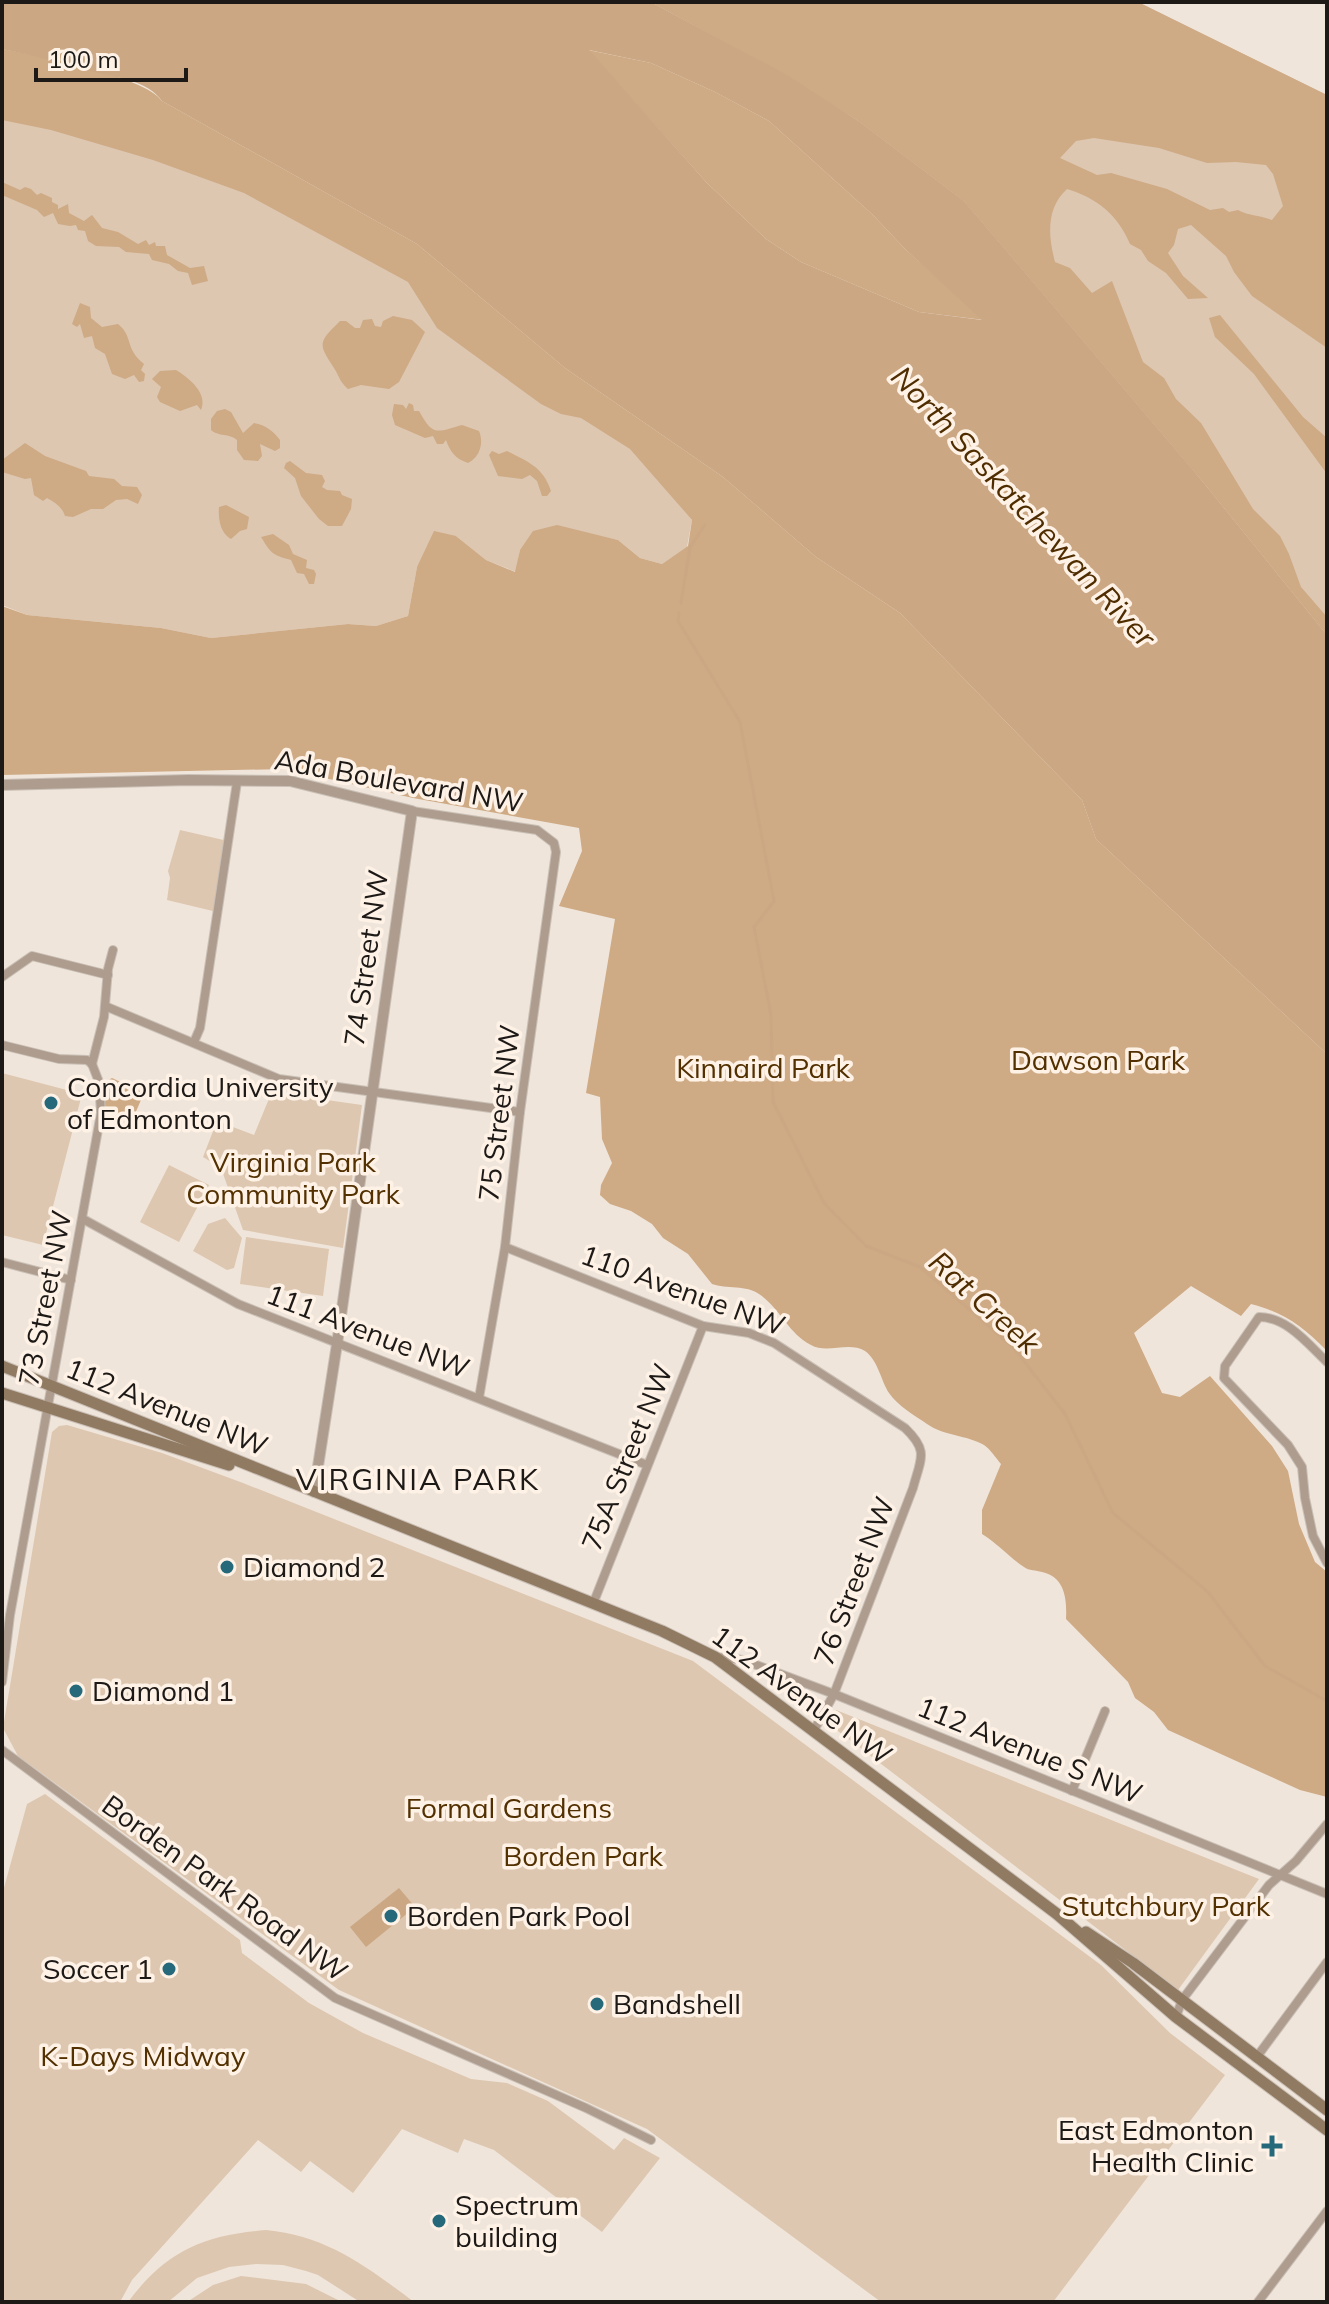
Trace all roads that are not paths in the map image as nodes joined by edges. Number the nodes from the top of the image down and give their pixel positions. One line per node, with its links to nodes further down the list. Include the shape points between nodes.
1 (237, 782): 2 (street, Ada Boulevard NW); 3 (street, Ada Boulevard NW, via 290,781); 9 (street)
2 (2, 785)
3 (412, 811): 4 (street, Ada Boulevard NW); 12 (street, 74 Street NW)
4 (546, 835): 13 (street, 75 Street NW, via 556,852)
5 (113, 950): 6 (street)
6 (108, 975): 7 (street, via 32,956); 8 (street)
7 (2, 977)
8 (105, 1006): 9 (street); 11 (street)
9 (194, 1042): 12 (street, via 279,1079)
10 (2, 1045): 11 (street)
11 (92, 1064): 14 (street, 73 Street NW, via 101,1113)
12 (371, 1093): 13 (street); 19 (street, 74 Street NW)
13 (520, 1112): 15 (street, 75 Street NW)
14 (83, 1219): 17 (street, 73 Street NW); 19 (street, 111 Avenue NW, via 238,1304)
15 (505, 1247): 18 (street, 110 Avenue NW); 24 (street, 75 Street NW)
16 (2, 1262): 17 (street)
17 (71, 1280): 22 (street, 73 Street NW)
18 (703, 1326): 26 (street, 110 Avenue NW, via 774,1343); 27 (street, 75A Street NW)
19 (337, 1344): 24 (street, 111 Avenue NW); 28 (street, 74 Street NW)
20 (1327, 1362): 29 (street, via 1285,1324 1259,1317 1225,1366 1224,1378 1302,1467 1313,1536)
21 (2, 1366): 22 (main road, 112 Avenue NW)
22 (51, 1385): 25 (street, 73 Street NW); 28 (main road, 112 Avenue NW)
23 (2, 1393): 25 (main road, 112 Avenue NW)
24 (479, 1398): 27 (street, 111 Avenue NW)
25 (47, 1407): 28 (main road, 112 Avenue NW); 32 (street, 73 Street NW)
26 (919, 1442): 33 (street, 76 Street NW, via 921,1459 913,1488)
27 (647, 1465): 30 (street, 75A Street NW)
28 (314, 1492): 30 (main road, 112 Avenue NW)
29 (1327, 1563)
30 (593, 1604): 31 (main road, 112 Avenue NW)
31 (715, 1657): 33 (street, 112 Avenue S NW, via 743,1660); 35 (main road, 112 Avenue NW)
32 (2, 1682)
33 (834, 1694): 35 (street, 76 Street NW); 37 (street, 112 Avenue S NW)
34 (1105, 1711): 37 (street)
35 (813, 1732): 41 (main road, 112 Avenue NW)
36 (2, 1750): 48 (street, Borden Park Road NW, via 335,1998)
37 (1072, 1791): 39 (street, 112 Avenue S NW)
38 (1327, 1824): 39 (street)
39 (1281, 1875): 40 (street, 112 Avenue S NW); 43 (street)
40 (1327, 1894)
41 (1057, 1914): 43 (main road, 112 Avenue NW); 44 (main road, 112 Avenue NW)
42 (1327, 1962): 45 (street)
43 (1182, 2000): 44 (street); 45 (main road, 112 Avenue NW)
44 (1176, 2017): 47 (main road, 112 Avenue NW)
45 (1256, 2058): 46 (main road, 112 Avenue NW)
46 (1327, 2110)
47 (1327, 2130)
48 (651, 2140)
49 (1327, 2211): 50 (street)
50 (1258, 2302)

